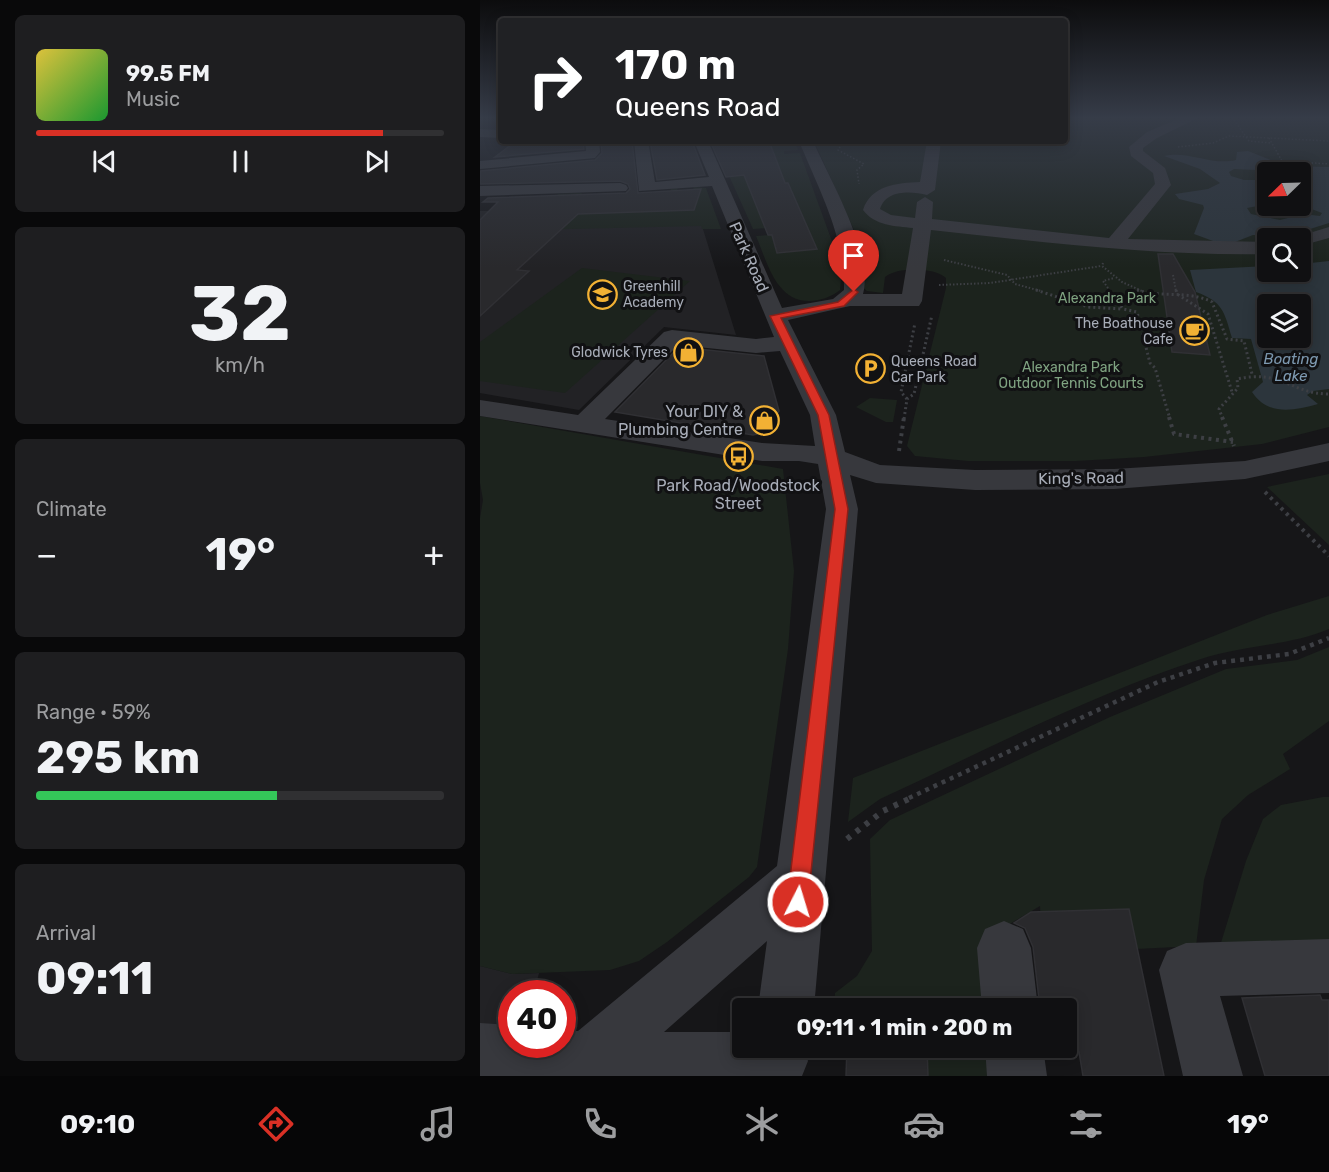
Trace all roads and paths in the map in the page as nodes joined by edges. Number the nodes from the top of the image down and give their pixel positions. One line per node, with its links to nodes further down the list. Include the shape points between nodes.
1 (536, 167): 9 (street)
2 (544, 167): 12 (street)
3 (644, 167): 10 (street, via 646,188)
4 (711, 167): 10 (street, Park Road)
5 (817, 167): 28 (street, via 852,251 854,292)
6 (860, 167): 15 (path, via 857,170 863,198)
7 (930, 167): 14 (street)
8 (1155, 167): 19 (street, via 1160,171 1163,185)
9 (480, 176)
10 (717, 181): 32 (street, Park Road)
11 (620, 188): 12 (street)
12 (539, 190): 13 (street)
13 (480, 191)
14 (926, 192): 15 (street, via 898,189); 16 (street)
15 (876, 199): 16 (street, via 871,210 878,216)
16 (923, 225): 19 (street); 21 (street)
17 (1329, 232): 18 (street)
18 (1311, 238)
19 (1114, 244): 20 (street); 22 (path)
20 (1257, 248)
21 (919, 258): 25 (path, via 951,261 1006,275); 26 (street)
22 (1102, 266): 24 (path); 25 (path)
23 (1173, 275): 27 (path)
24 (1114, 278): 27 (path, via 1135,289 1160,295); 29 (path, via 1102,281)
25 (1011, 280): 26 (path); 29 (path, via 1088,308)
26 (913, 286): 28 (street, via 911,301)
27 (1177, 294): 33 (path, via 1194,293 1212,302 1227,339 1244,341); 34 (path, via 1208,314)
28 (848, 300): 32 (street)
29 (1123, 309): 39 (path, via 1137,312 1174,434)
30 (915, 323): 36 (path, via 901,392)
31 (930, 324): 36 (path, via 914,394)
32 (783, 329): 38 (street, via 756,346 672,337); 42 (street, Park Road, via 823,415)
33 (1252, 374): 34 (path, via 1237,379 1238,388); 35 (path, via 1279,377 1318,395)
34 (1232, 392): 39 (path, via 1219,409)
35 (1329, 394)
36 (908, 399): 41 (path)
37 (480, 408): 38 (street, King's Road)
38 (585, 424): 42 (street, King's Road, via 762,452 799,452)
39 (1233, 442): 43 (path)
40 (1329, 452): 43 (street, King's Road)
41 (899, 457)
42 (833, 458): 43 (street, King's Road, via 876,474 975,480 1114,479); 47 (street, Park Road, via 842,509)
43 (1245, 470): 44 (path)
44 (1329, 556)
45 (1329, 638): 46 (path, via 1288,654 1215,663 1158,682 883,811)
46 (844, 842)
47 (800, 879): 50 (street, Park Road); 55 (street)
48 (1004, 948): 51 (street)
49 (1329, 966): 57 (street, via 1186,970)
50 (787, 998)
51 (1009, 998)
52 (480, 1052): 55 (street)
53 (732, 1053): 55 (street)
54 (1015, 1058): 56 (street)
55 (590, 1068)
56 (1017, 1076)
57 (1213, 1076)

